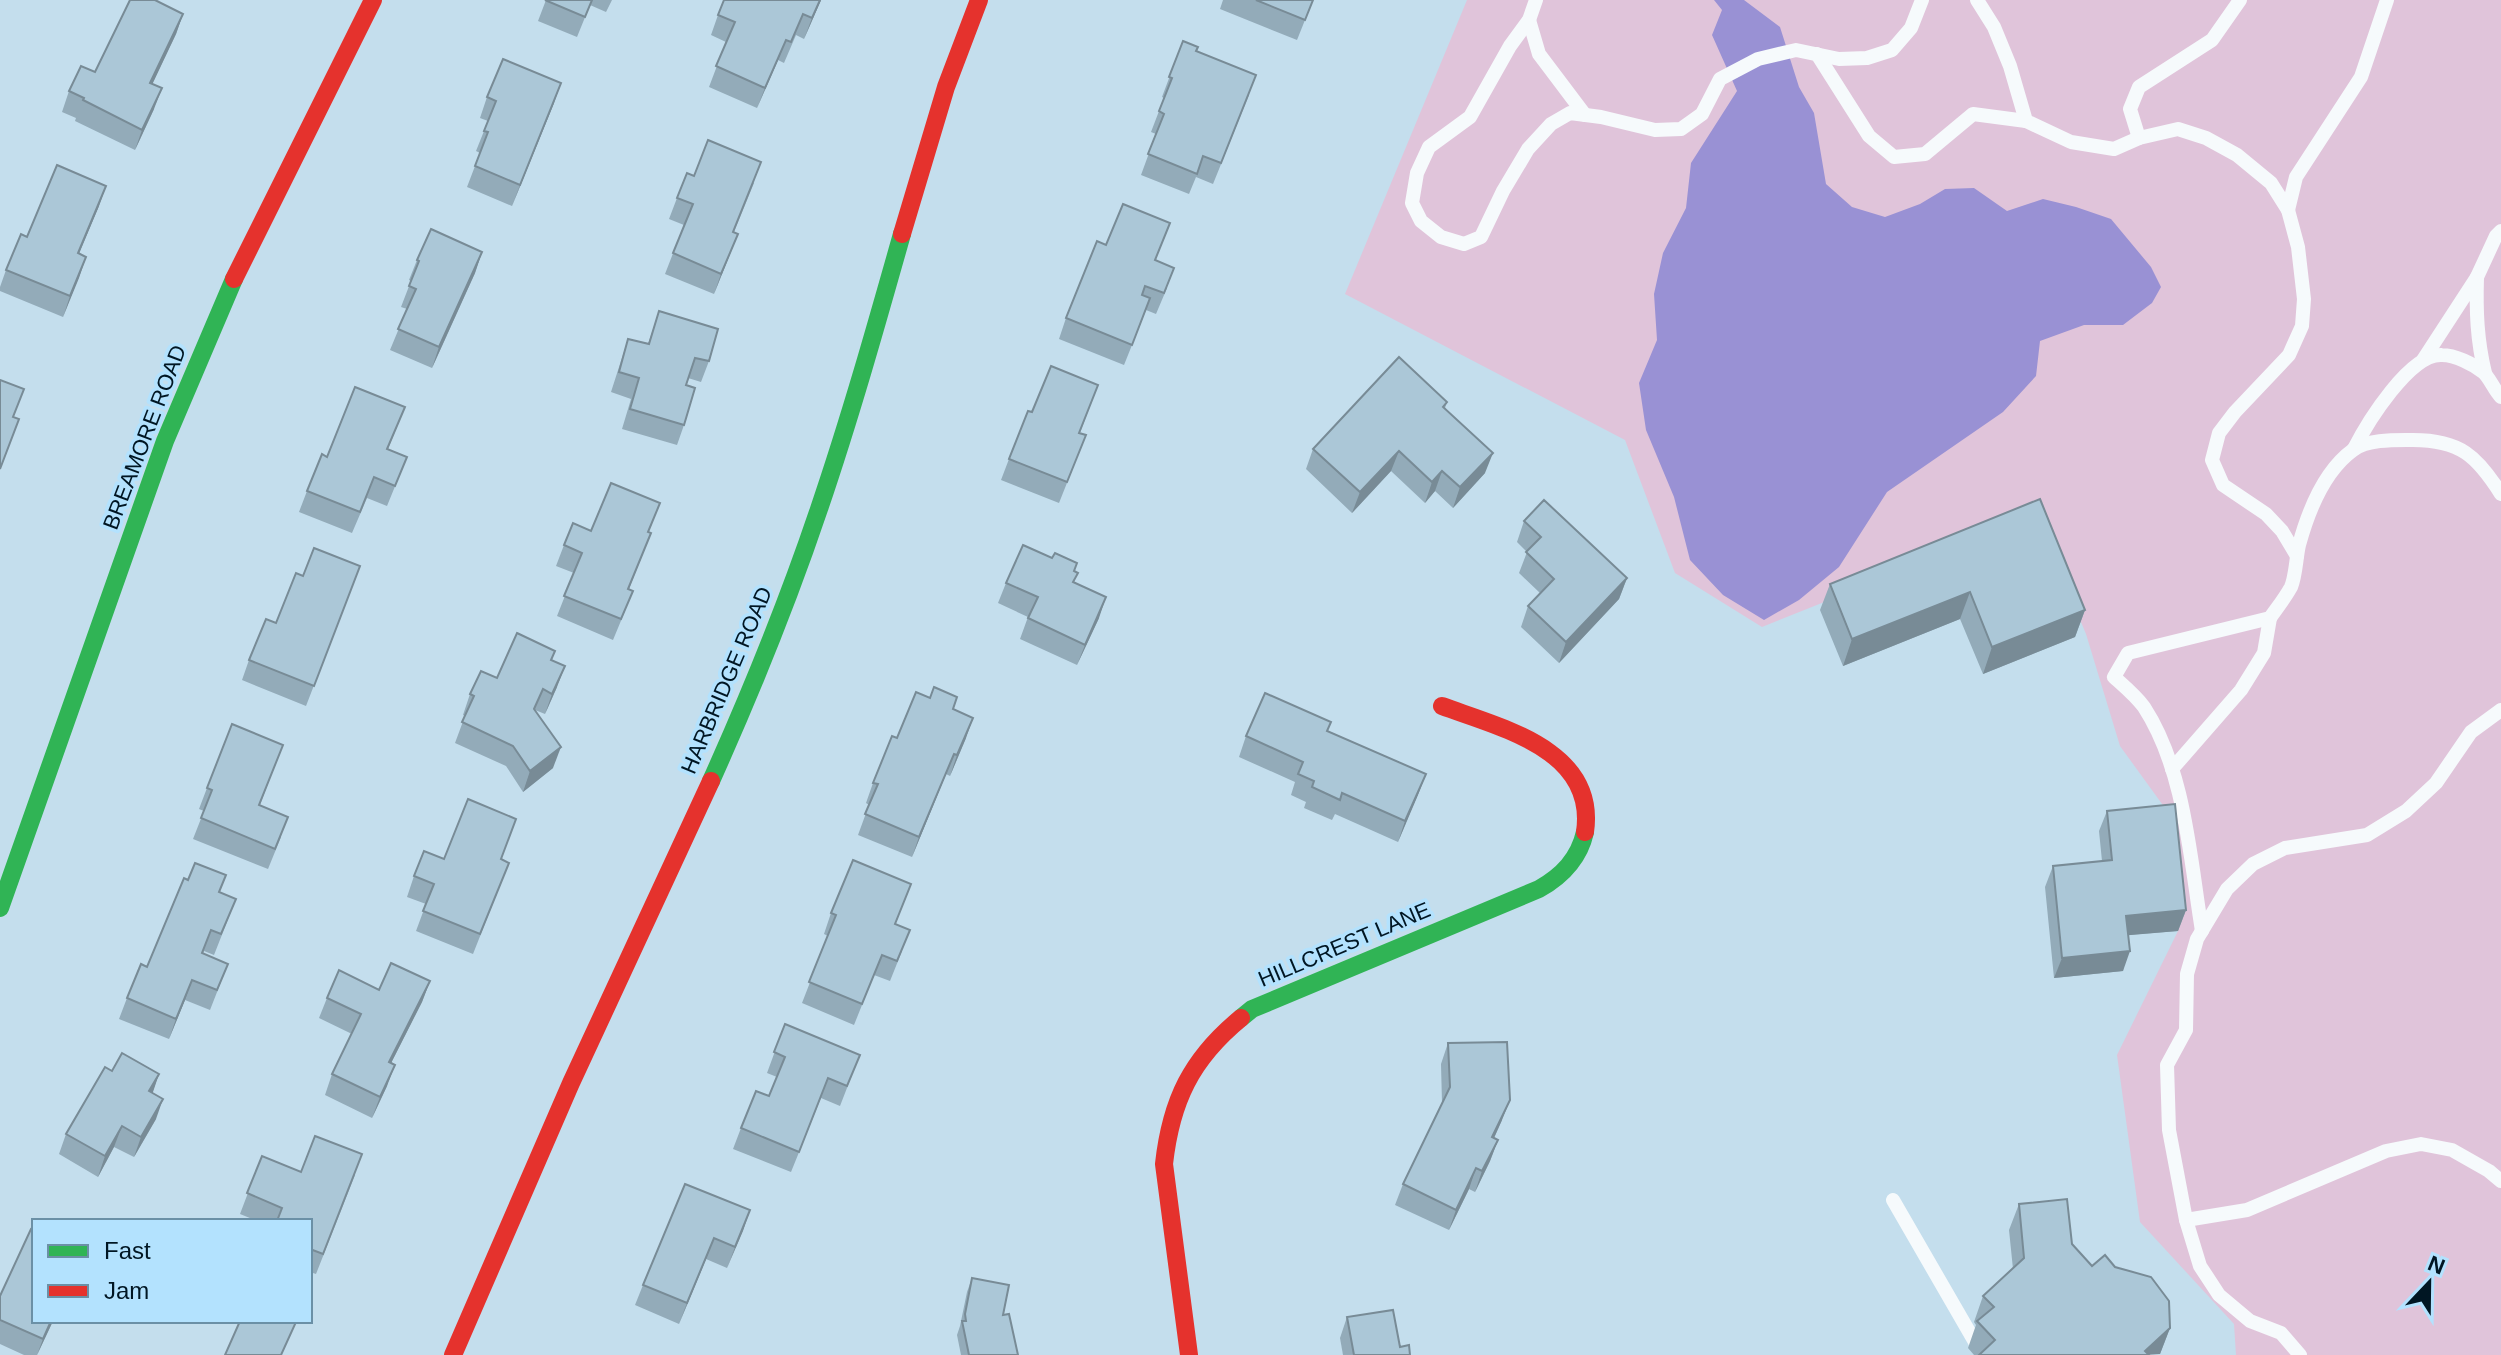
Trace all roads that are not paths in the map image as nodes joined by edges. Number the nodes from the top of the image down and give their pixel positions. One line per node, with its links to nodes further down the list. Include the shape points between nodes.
1 (373, 0): 26 (street, BREAMORE ROAD, via 243,257 193,371)
2 (979, 0): 32 (street, HARBRIDGE ROAD, via 932,126 827,485 766,651)
3 (1536, 0): 8 (lane)
4 (1922, 0): 9 (lane, via 1911,28 1892,50 1867,58)
5 (1977, 0): 11 (lane, via 2010,66)
6 (2240, 0): 12 (lane, via 2212,40 2139,87 2130,109)
7 (2387, 0): 13 (lane, via 2361,77 2296,177)
8 (1529, 20): 10 (lane, via 1539,54); 10 (lane, via 1470,117 1429,147 1412,203 1421,221 1441,237 1464,244 1481,237 1528,149 1551,124 1570,113)
9 (1817, 54): 10 (lane, via 1796,50 1758,59 1720,79 1702,114 1681,129 1655,130); 11 (lane, via 1869,136 1894,157 1925,154 1973,114)
10 (1585, 115)
11 (2026, 121): 12 (lane, via 2071,142 2114,149)
12 (2139, 138): 13 (lane, via 2178,129 2206,138 2271,183)
13 (2288, 210): 21 (lane, via 2300,260 2302,326 2289,355 2219,433 2212,460 2223,485 2266,514)
14 (2501, 231): 15 (lane)
15 (2477, 277): 16 (lane); 17 (lane, via 2478,345)
16 (2423, 360): 17 (lane, via 2441,354); 19 (lane, via 2397,384)
17 (2485, 373): 18 (lane)
18 (2501, 397)
19 (2354, 449): 20 (lane, via 2394,440 2455,445 2483,465); 21 (lane, via 2331,473 2310,511)
20 (2501, 494)
21 (2297, 556): 22 (lane, via 2291,586)
22 (2270, 618): 25 (lane, via 2264,653 2241,690); 25 (lane, via 2128,653 2114,677 2142,704 2164,741)
23 (1442, 706): 33 (street, HILLCREST LANE, via 1540,745 1564,763 1586,801 1582,846 1565,871 1539,889 1252,1009 1216,1038 1197,1062 1176,1103 1164,1164)
24 (2501, 710): 27 (lane, via 2471,732 2436,783 2406,811 2367,835 2285,848 2253,864 2227,889)
25 (2172, 769): 27 (lane)
26 (0, 908)
27 (2202, 931): 30 (lane, via 2187,974 2186,1030 2167,1065 2169,1130)
28 (2497, 1175): 30 (lane, via 2452,1150 2421,1144 2386,1151 2247,1210)
29 (1893, 1200): 31 (lane)
30 (2186, 1220): 34 (lane, via 2200,1266 2219,1295 2250,1321 2281,1333)
31 (1975, 1342)
32 (453, 1355)
33 (1189, 1355)
34 (2300, 1355)

